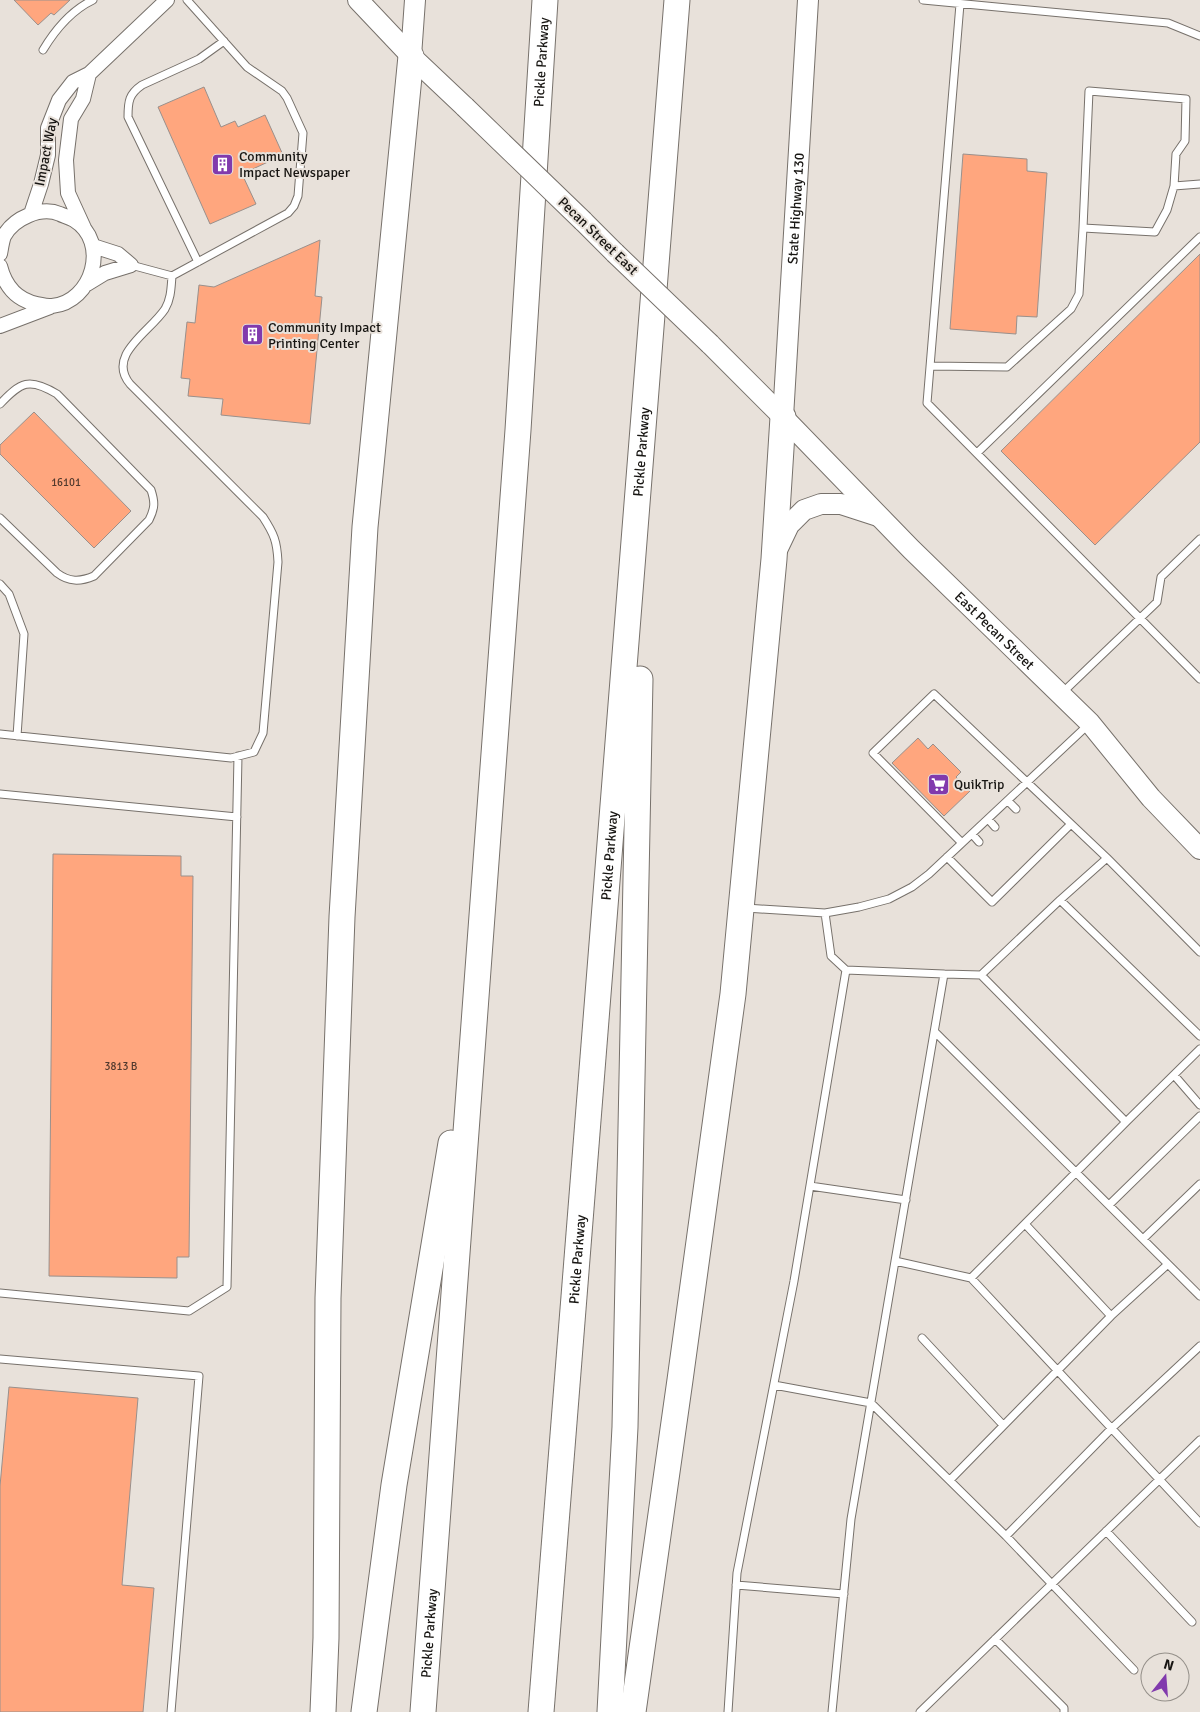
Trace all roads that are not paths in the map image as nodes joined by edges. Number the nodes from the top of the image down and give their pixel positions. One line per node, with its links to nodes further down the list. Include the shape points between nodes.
1 (93, 0): 13 (lane, via 82,5 52,35)
2 (167, 0): 15 (street, Impact Way)
3 (187, 0): 12 (lane)
4 (358, 0): 14 (main road)
5 (415, 0): 14 (main road)
6 (545, 0): 75 (highway, Pickle Parkway)
7 (677, 0): 34 (highway, Pickle Parkway)
8 (808, 0): 33 (main road, State Highway 130)
9 (923, 0): 10 (lane)
10 (960, 4): 11 (lane, via 1168,23); 31 (lane)
11 (1200, 36)
12 (224, 41): 24 (lane, via 199,59 134,90 128,105 128,117); 24 (lane, via 248,67 287,98 303,133 298,196 288,213)
13 (43, 50)
14 (411, 56): 33 (main road, Pecan Street East, bridge); 117 (highway, via 365,527 342,917 328,1298)
15 (89, 74): 18 (street, Impact Way, via 73,82 59,100 48,128 48,155); 20 (street, Impact Way, via 82,99 71,119 66,160 68,194)
16 (1200, 184): 17 (lane)
17 (1174, 186): 19 (lane, via 1167,210 1155,232); 19 (lane, via 1176,154 1185,141 1186,99 1089,91)
18 (31, 214): 20 (street, via 54,212 75,220); 23 (street, via 12,225 4,237)
19 (1083, 228): 31 (lane, via 1079,294 1071,309 1007,367)
20 (86, 232): 22 (street, Impact Way)
21 (1200, 237): 35 (lane)
22 (93, 246): 25 (street, via 118,254); 28 (street, via 94,264)
23 (0, 254)
24 (198, 262): 27 (lane)
25 (130, 264): 27 (lane); 28 (street)
26 (0, 266): 29 (street, via 12,292 27,302)
27 (172, 276): 47 (lane, via 171,296 166,308 124,358 124,377 263,517 274,533 277,545 263,733 254,752)
28 (87, 284): 29 (street, via 68,302)
29 (51, 306): 30 (street)
30 (0, 326)
31 (930, 366): 35 (lane, via 927,403)
32 (0, 404): 37 (lane, via 15,388 26,384 36,384 56,394 151,490 155,502 149,520 94,576 85,580 65,579)
33 (783, 417): 36 (main road, East Pecan Street); 39 (highway)
34 (644, 424): 120 (highway, Pickle Parkway); 121 (highway, via 625,1427)
35 (977, 453): 41 (lane)
36 (880, 517): 39 (main road, via 840,504 821,504 804,510 789,525); 43 (main road, East Pecan Street)
37 (0, 518)
38 (1200, 539): 41 (lane, via 1161,577 1157,602)
39 (774, 559): 69 (highway)
40 (0, 584): 46 (lane, via 9,594 24,634)
41 (1140, 619): 42 (lane); 43 (lane)
42 (1200, 679)
43 (1061, 695): 44 (main road, East Pecan Street)
44 (1090, 723): 48 (lane); 61 (main road, East Pecan Street, via 1151,798)
45 (0, 734): 46 (lane)
46 (17, 736): 47 (lane, via 231,758)
47 (238, 756): 52 (lane)
48 (1028, 782): 50 (lane); 54 (lane); 59 (lane, via 934,694 873,753)
49 (0, 794): 52 (lane)
50 (1008, 801): 51 (lane); 53 (lane)
51 (1016, 809)
52 (237, 818): 93 (lane, via 227,1286 189,1311)
53 (988, 819): 55 (lane); 56 (lane)
54 (1071, 824): 60 (lane); 64 (lane)
55 (995, 827)
56 (972, 834): 58 (lane); 59 (lane)
57 (1044, 838): 60 (lane)
58 (979, 842)
59 (962, 843): 62 (lane)
60 (1051, 844): 65 (lane)
61 (1200, 849)
62 (947, 857): 67 (lane, via 992,902); 70 (lane, via 912,887 890,899)
63 (1023, 858): 65 (lane)
64 (1106, 858): 68 (lane); 71 (lane)
65 (1030, 865): 67 (lane)
66 (1008, 873): 67 (lane)
67 (1014, 880)
68 (1060, 900): 74 (lane); 77 (lane)
69 (741, 908): 70 (lane); 122 (highway, via 733,994)
70 (825, 913): 72 (lane, via 831,956)
71 (1200, 952)
72 (846, 970): 73 (lane); 85 (lane)
73 (944, 974): 74 (lane); 76 (lane)
74 (981, 975): 82 (lane)
75 (478, 983): 118 (highway, via 394,1485); 119 (highway, Pickle Parkway)
76 (935, 1032): 83 (lane); 86 (lane)
77 (1200, 1036)
78 (1200, 1050): 79 (lane)
79 (1174, 1075): 80 (lane); 82 (lane)
80 (1200, 1105)
81 (1200, 1116): 87 (lane)
82 (1126, 1122): 83 (lane)
83 (1076, 1173): 87 (lane); 88 (lane)
84 (1200, 1184): 89 (lane)
85 (810, 1186): 86 (lane); 100 (lane)
86 (906, 1200): 90 (lane)
87 (1109, 1205): 89 (lane)
88 (1024, 1224): 92 (lane); 95 (lane)
89 (1143, 1239): 91 (lane)
90 (895, 1261): 92 (lane); 101 (lane)
91 (1168, 1264): 94 (lane); 95 (lane)
92 (971, 1278): 99 (lane)
93 (0, 1293)
94 (1200, 1296)
95 (1112, 1316): 99 (lane)
96 (922, 1338): 102 (lane)
97 (1200, 1346): 103 (lane)
98 (0, 1359): 116 (lane, via 199,1376)
99 (1057, 1370): 102 (lane); 103 (lane)
100 (774, 1385): 101 (lane); 111 (lane)
101 (871, 1403): 105 (lane); 112 (lane, via 851,1519)
102 (1003, 1425): 105 (lane)
103 (1112, 1428): 106 (lane); 109 (lane)
104 (1200, 1440): 106 (lane)
105 (950, 1480): 109 (lane)
106 (1160, 1480): 107 (lane); 108 (lane)
107 (1200, 1523)
108 (1106, 1531): 110 (lane); 113 (lane)
109 (1006, 1536): 110 (lane)
110 (1051, 1583): 114 (lane); 115 (lane)
111 (736, 1584): 112 (lane); 123 (lane)
112 (844, 1594): 124 (lane)
113 (1192, 1622)
114 (995, 1639): 125 (lane); 126 (lane, via 1064,1708)
115 (1134, 1670)
116 (170, 1712)
117 (323, 1712)
118 (364, 1712)
119 (423, 1712)
120 (541, 1712)
121 (610, 1712)
122 (632, 1712)
123 (728, 1712)
124 (832, 1712)
125 (920, 1712)
126 (1064, 1712)

